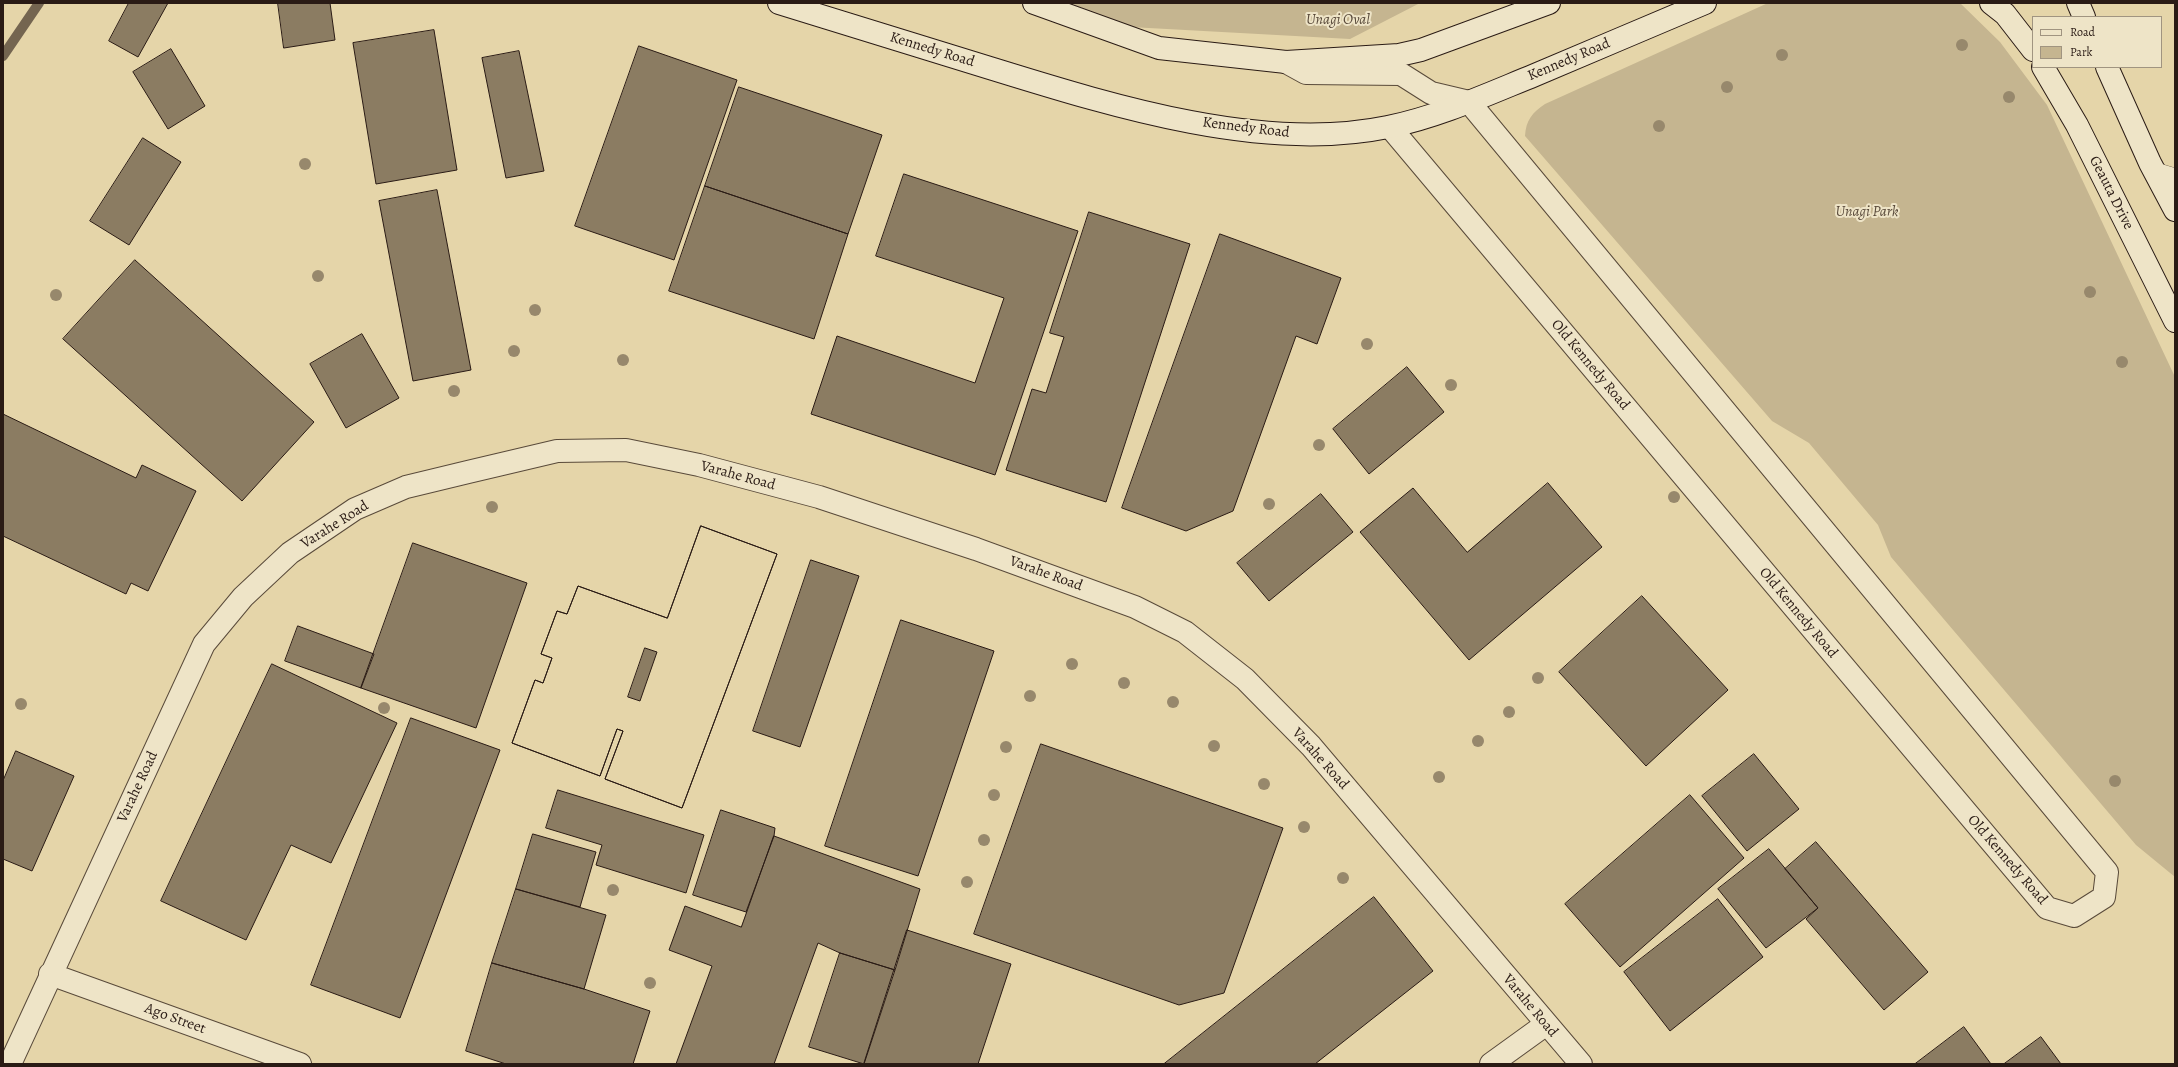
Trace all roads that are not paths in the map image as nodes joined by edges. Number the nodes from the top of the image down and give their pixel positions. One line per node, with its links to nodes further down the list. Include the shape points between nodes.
1 (779, 3): 13 (street, Kennedy Road, via 1093,100 1188,121 1290,134 1334,135)
2 (1034, 3): 9 (street, via 1159,48)
3 (1549, 3): 9 (street, via 1399,55)
4 (1705, 3): 12 (street, Kennedy Road)
5 (1991, 3): 8 (street, via 2005,14)
6 (2078, 3): 7 (street)
7 (2084, 16)
8 (2032, 49)
9 (1286, 62): 12 (street, via 1306,73 1401,74 1431,93)
10 (2044, 68): 17 (street, Geauta Drive, via 2077,125)
11 (2107, 68): 14 (street)
12 (1469, 102): 13 (street, Kennedy Road); 13 (street, Old Kennedy Road, via 2107,872 2104,897 2074,916 2047,908)
13 (1390, 127)
14 (2150, 163): 15 (lane, via 2155,171); 16 (street)
15 (2175, 177)
16 (2175, 210)
17 (2175, 322)
18 (50, 974): 19 (street, Varahe Road, via 204,644 243,597 290,553 355,509 406,487 557,451 626,450 700,465 827,500 976,549 1135,607 1185,632 1244,679 1311,746); 20 (street, Varahe Road); 21 (street, Ago Street)
19 (1545, 1025): 22 (street); 23 (street, Varahe Road)
20 (10, 1064)
21 (300, 1064)
22 (1491, 1064)
23 (1581, 1064)

